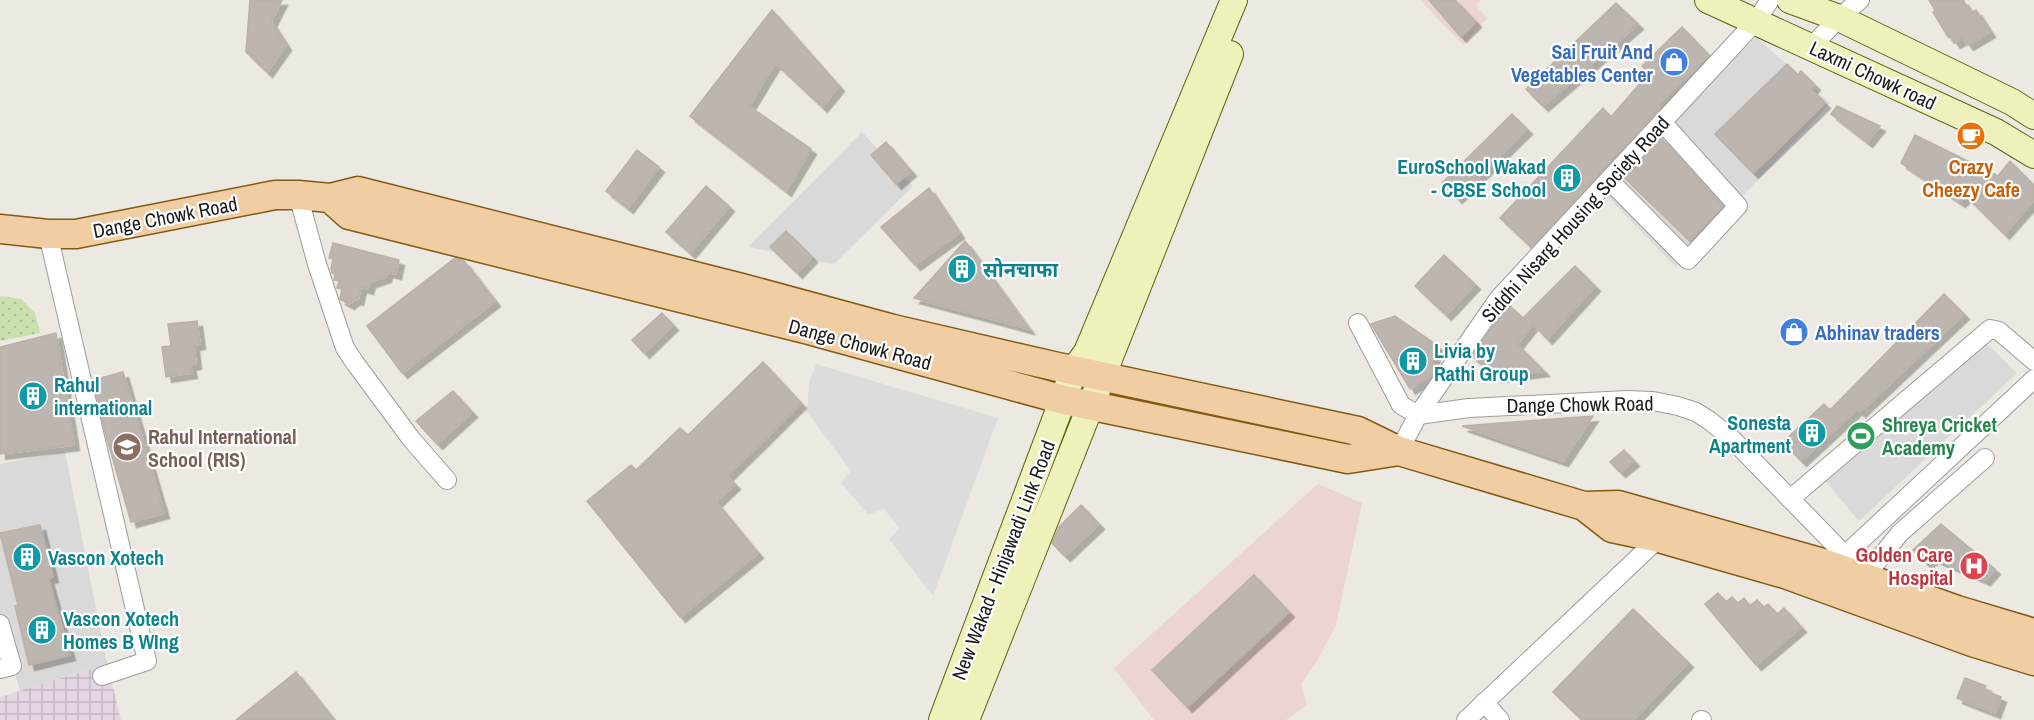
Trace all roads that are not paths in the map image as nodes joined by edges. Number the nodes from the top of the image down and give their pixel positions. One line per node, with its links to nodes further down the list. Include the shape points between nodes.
1 (1234, 0): 20 (main road, via 1087,352)
2 (1252, 0): 21 (main road)
3 (1708, 0): 8 (main road, Laxmi Chowk road)
4 (1770, 0): 8 (street, Siddhi Nisarg Housing Society Road)
5 (1790, 0): 7 (main road, Laxmi Chowk road)
6 (1860, 0): 7 (street)
7 (1839, 18): 9 (street); 10 (main road, Laxmi Chowk road)
8 (1756, 21): 9 (main road, Laxmi Chowk road); 11 (street, Siddhi Nisarg Housing Society Road)
9 (1811, 47): 12 (main road, Laxmi Chowk road, via 1996,132)
10 (2034, 116)
11 (1662, 122): 13 (street, Siddhi Nisarg Housing Society Road); 13 (street, via 1738,206 1688,260)
12 (2034, 155)
13 (1609, 180): 24 (street, Siddhi Nisarg Housing Society Road, via 1499,298)
14 (298, 195): 16 (main road, Dange Chowk Road, via 275,195 105,230); 17 (main road, Dange Chowk Road, via 330,198 358,191); 27 (street, via 345,348 412,440)
15 (0, 229): 16 (main road, Dange Chowk Road)
16 (48, 234): 37 (street, via 147,661)
17 (621, 272): 20 (main road, Dange Chowk Road, via 742,288 893,329); 23 (main road, Dange Chowk Road, via 809,330)
18 (1358, 323): 24 (street, via 1401,405)
19 (2034, 361): 28 (street, via 1999,331 1990,329)
20 (1074, 370): 21 (main road, Dange Chowk Road); 23 (main road)
21 (1102, 377): 23 (main road); 25 (main road, Dange Chowk Road, via 1358,431)
22 (2034, 379): 31 (street)
23 (1077, 402): 25 (main road, Dange Chowk Road, via 1348,459); 35 (main road, New Wakad - Hinjawadi Link Road)
24 (1418, 415): 25 (street, Siddhi Nisarg Housing Society Road); 28 (street, Dange Chowk Road, via 1469,408 1627,400 1678,406 1695,412 1731,438)
25 (1399, 451): 29 (main road, Dange Chowk Road)
26 (1985, 458): 31 (street)
27 (447, 480)
28 (1790, 499): 31 (street, Dange Chowk Road)
29 (1584, 506): 30 (main road, Dange Chowk Road, via 1612,528); 31 (main road, Dange Chowk Road, via 1618,505 1822,563)
30 (1659, 538): 31 (main road, Dange Chowk Road, via 1785,574); 38 (street)
31 (1848, 575): 33 (main road, Dange Chowk Road); 34 (main road, Dange Chowk Road, via 1972,642)
32 (0, 624): 36 (street, via 12,666)
33 (2034, 633)
34 (2034, 661)
35 (974, 666): 39 (main road, New Wakad - Hinjawadi Link Road); 40 (main road, New Wakad - Hinjawadi Link Road)
36 (0, 669)
37 (102, 676)
38 (1484, 702): 41 (street); 42 (street)
39 (942, 720)
40 (966, 720)
41 (1466, 720)
42 (1500, 720)

